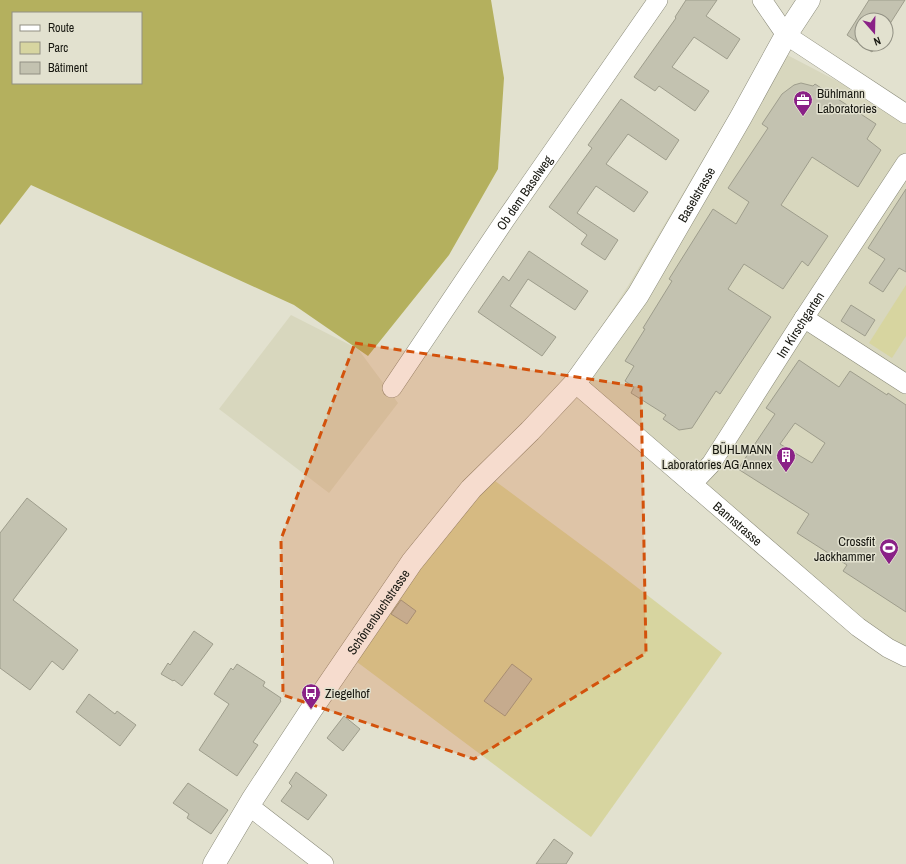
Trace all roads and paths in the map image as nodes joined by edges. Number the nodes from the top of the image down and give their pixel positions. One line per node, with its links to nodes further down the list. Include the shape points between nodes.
1 (658, 0): 10 (street, Ob dem Baselweg)
2 (762, 0): 4 (street)
3 (809, 0): 4 (street, Baselstrasse)
4 (786, 35): 5 (street); 8 (street, Baselstrasse, via 638,295)
5 (906, 114)
6 (906, 163): 7 (street, Im Kirschgarten)
7 (804, 318): 9 (street); 11 (street, Im Kirschgarten, via 711,464)
8 (575, 384): 11 (street, Bannstrasse); 13 (street, Schönenbuchstrasse, via 471,489 412,562)
9 (906, 384)
10 (392, 388)
11 (692, 484): 12 (street, Bannstrasse, via 858,627)
12 (906, 657)
13 (249, 806): 14 (street, Schönenbuchstrasse); 15 (street)
14 (214, 864)
15 (324, 864)

